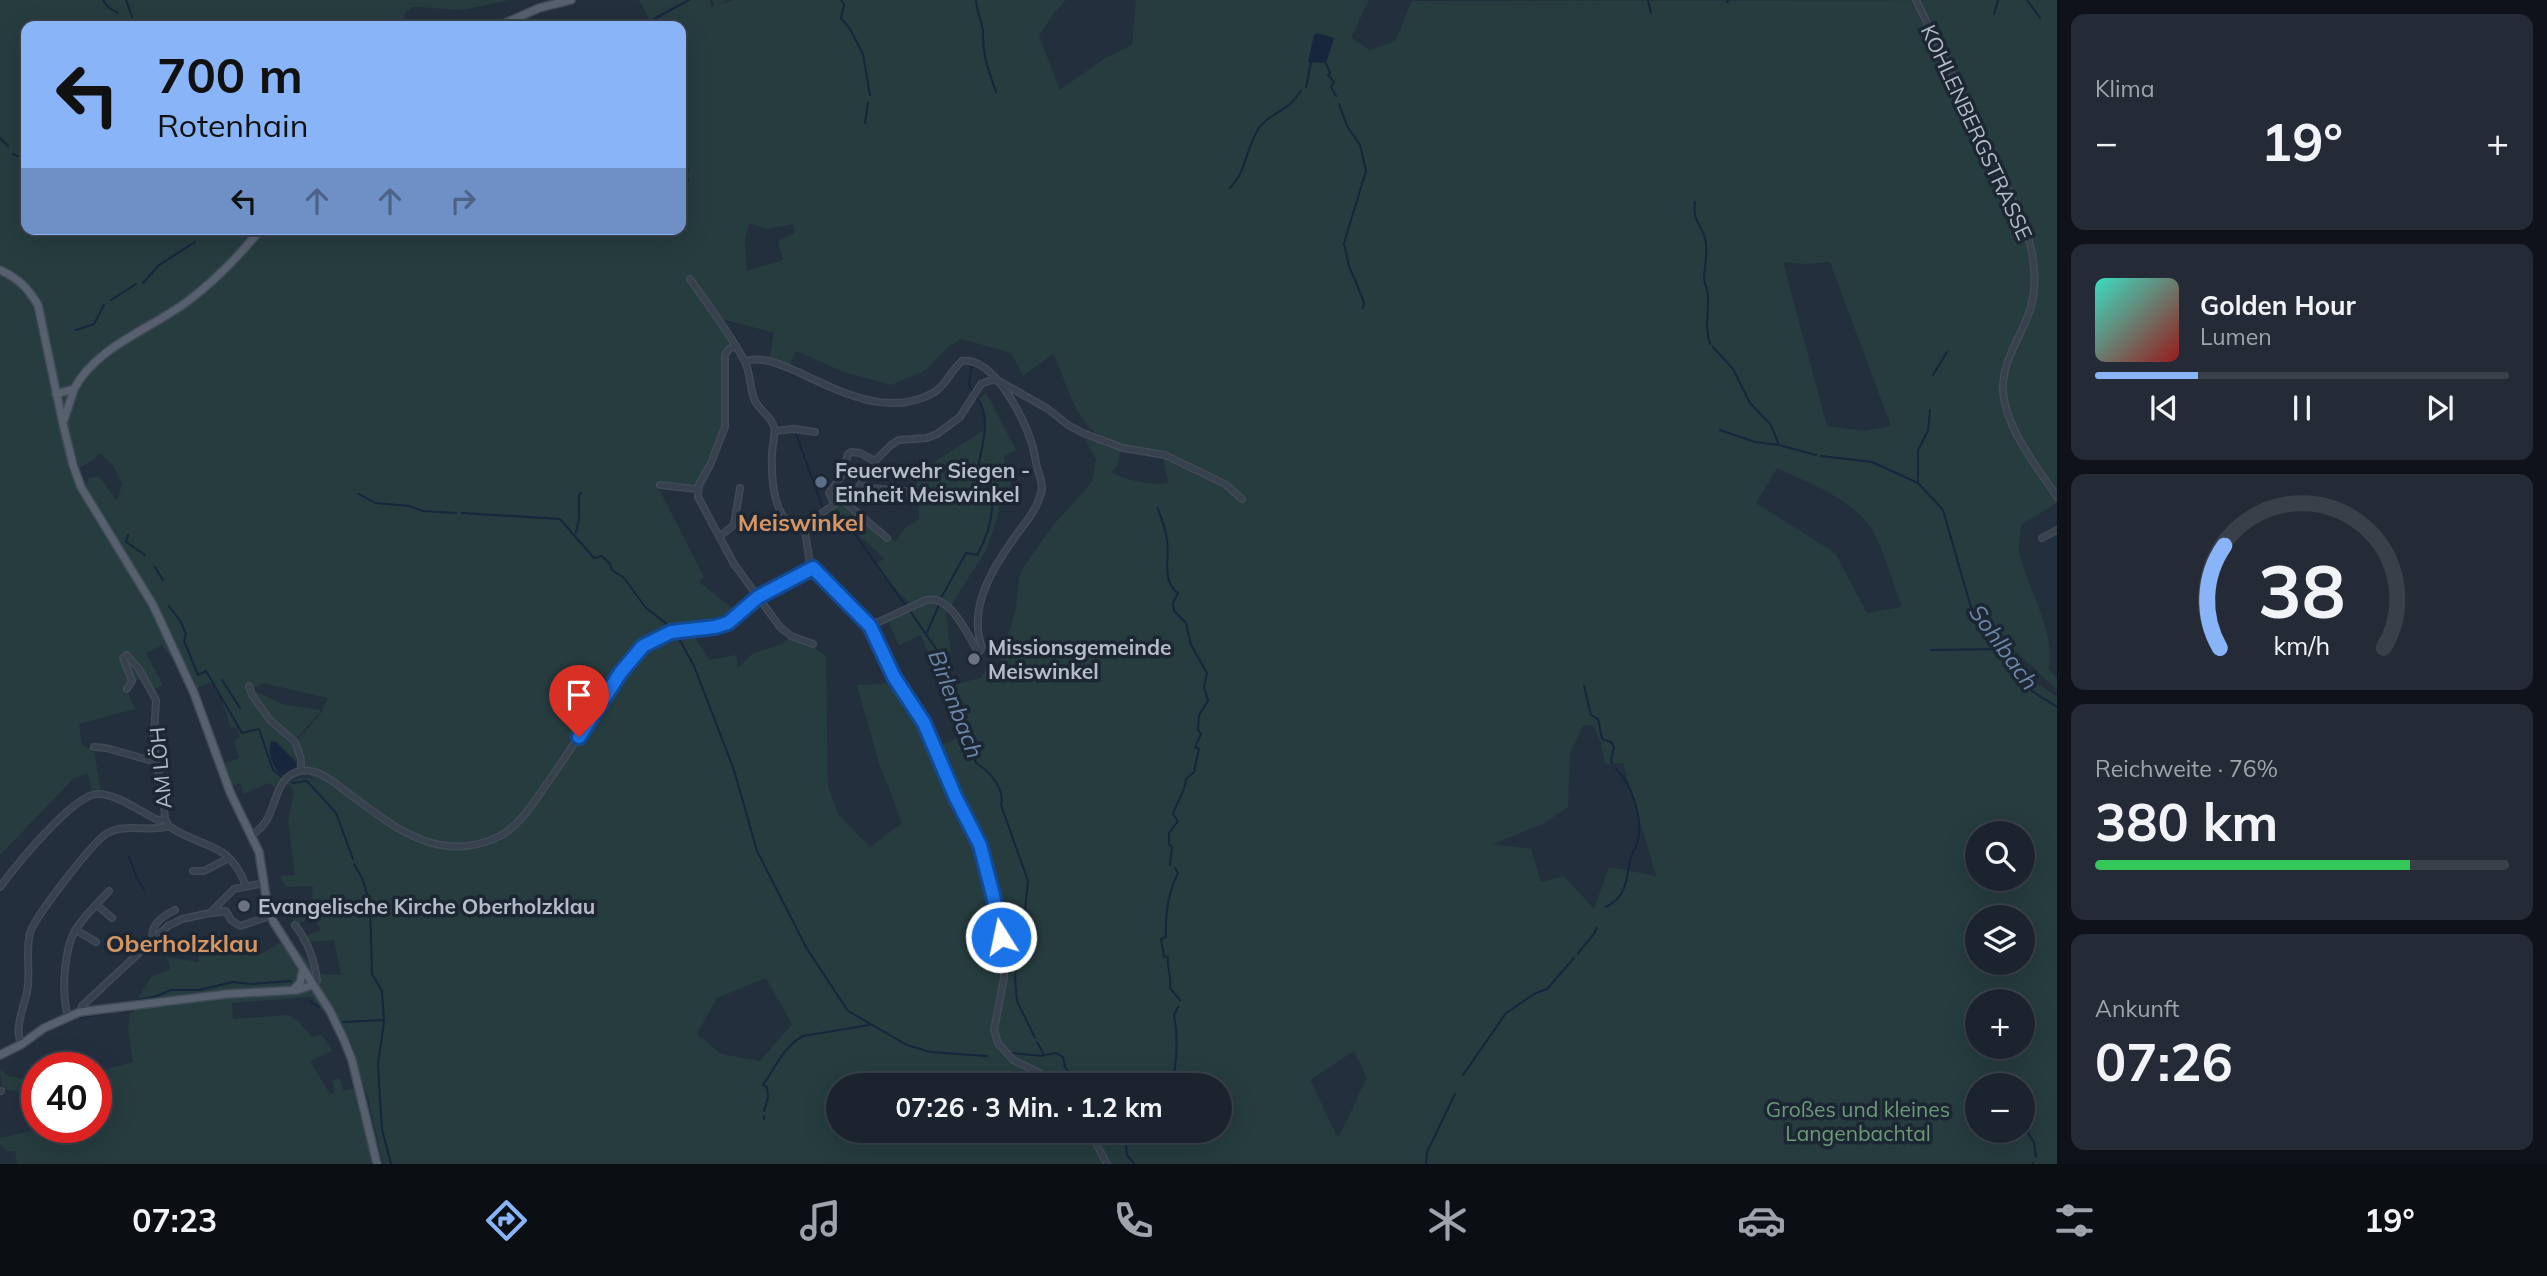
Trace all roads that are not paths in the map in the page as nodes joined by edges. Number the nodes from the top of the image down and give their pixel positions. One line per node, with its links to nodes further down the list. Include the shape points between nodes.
1 (571, 0): 3 (main road)
2 (1916, 0): 21 (street, KOHLENBERGSTRASSE, via 2028,235 2034,291 2007,363 2003,393 2015,431)
3 (510, 21)
4 (255, 235): 10 (main road, via 208,285 100,356)
5 (0, 270): 11 (main road, via 21,282 37,305)
6 (690, 279): 7 (street)
7 (735, 346): 8 (street); 19 (street, via 725,355 725,426)
8 (746, 361): 9 (street, via 770,361 836,391 888,404 932,394 962,361 976,362); 13 (street, via 756,403)
9 (999, 380): 15 (street, via 981,384 960,417 937,434 899,440); 23 (street, via 1083,433 1128,449 1165,455 1225,484); 32 (street, via 1031,441 1042,489 1030,517 994,567 980,601 982,649 977,650 946,603 935,599)
10 (73, 392): 11 (main road, via 61,400); 12 (main road)
11 (56, 396): 12 (main road)
12 (63, 425): 41 (main road, via 81,487 167,634 232,799)
13 (775, 431): 14 (street); 26 (street, via 776,501 789,523)
14 (815, 432)
15 (875, 461): 17 (street); 24 (street, via 860,453 848,454 843,474 829,493)
16 (660, 485): 19 (street)
17 (859, 487): 20 (street); 22 (street)
18 (740, 488): 27 (street, via 734,525)
19 (697, 489): 27 (street)
20 (914, 492)
21 (2057, 497)
22 (841, 499): 24 (street); 28 (street)
23 (1242, 499)
24 (834, 503): 26 (street)
25 (2057, 530): 29 (street)
26 (805, 531): 30 (street)
27 (719, 537): 31 (street)
28 (887, 538)
29 (2042, 538)
30 (813, 568): 31 (street); 32 (street)
31 (758, 597): 33 (street, via 780,627); 38 (street, via 728,623 671,632 635,654 533,803 502,835 444,847 421,840 327,777)
32 (870, 626): 64 (street, via 894,677 924,723 984,857 1004,956 994,1030 1002,1050)
33 (813, 644)
34 (249, 686): 38 (street, via 270,720 295,742)
35 (127, 689): 37 (street, AM LÖH, via 132,681 124,664 127,655 156,700)
36 (94, 747): 37 (street)
37 (156, 762): 39 (street, AM LÖH)
38 (301, 771): 41 (street, via 280,786 267,821)
39 (165, 819): 40 (street, AM LÖH); 46 (street, via 158,820 107,796 91,795 40,840)
40 (169, 826): 42 (street, AM LÖH, via 211,844); 62 (street, via 122,829 103,836 36,918 29,937 30,979 18,1034)
41 (251, 835): 44 (main road)
42 (229, 859): 43 (street); 45 (street, AM LÖH)
43 (193, 871)
44 (264, 883): 45 (street); 57 (main road, via 273,921)
45 (246, 886): 50 (street, via 230,891)
46 (0, 887)
47 (109, 891): 48 (street)
48 (97, 905): 51 (street); 54 (street)
49 (175, 910): 55 (street, via 158,921)
50 (210, 913): 52 (street, via 226,911 240,926); 55 (street, via 176,921)
51 (112, 918)
52 (264, 918)
53 (295, 925): 58 (street, via 306,941 317,981)
54 (76, 930): 56 (street); 61 (street, via 65,984)
55 (153, 940): 60 (street)
56 (96, 942)
57 (303, 970): 58 (main road); 59 (main road)
58 (313, 985): 59 (main road); 66 (main road, via 352,1060)
59 (293, 990): 60 (main road)
60 (80, 1012): 61 (main road)
61 (68, 1016): 62 (main road)
62 (22, 1044): 63 (main road)
63 (0, 1055)
64 (1040, 1073)
65 (1095, 1143): 67 (street)
66 (377, 1164)
67 (1107, 1164)

